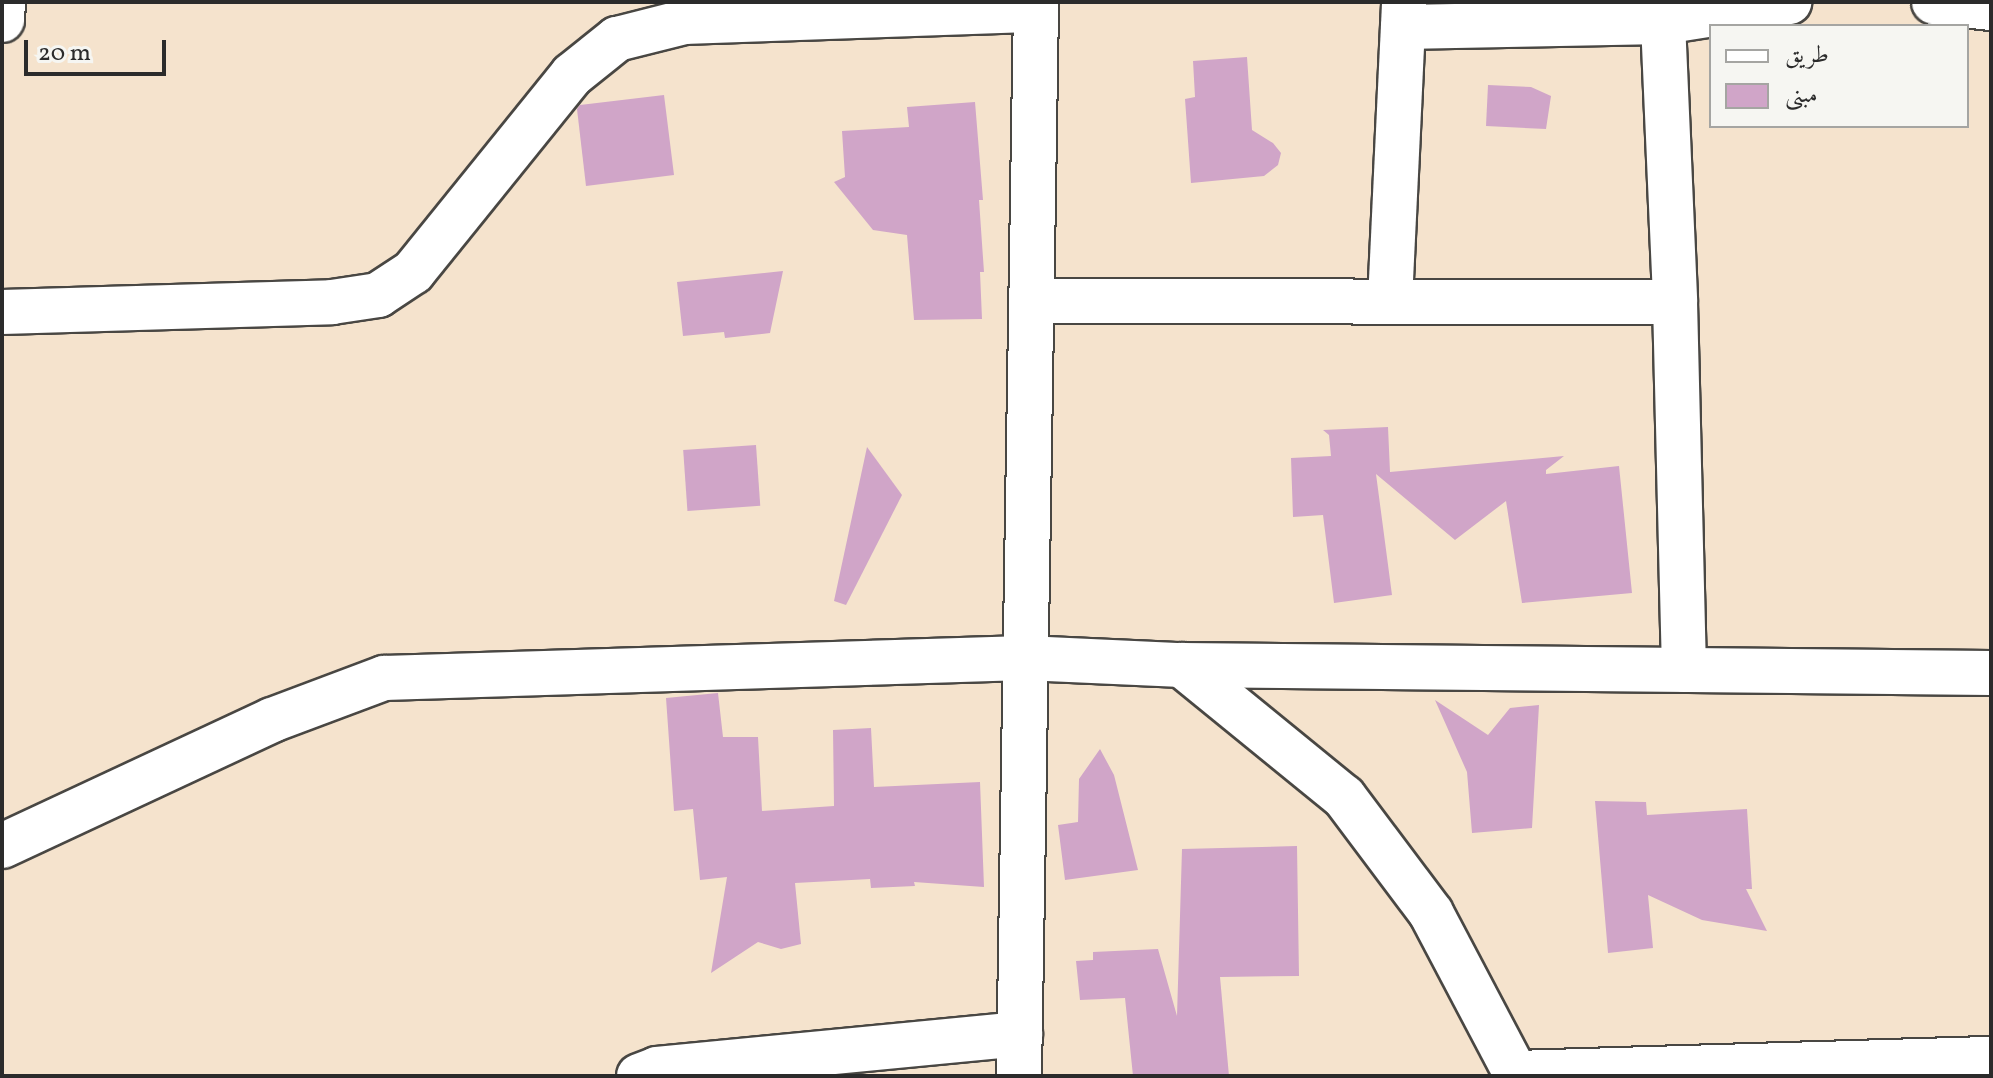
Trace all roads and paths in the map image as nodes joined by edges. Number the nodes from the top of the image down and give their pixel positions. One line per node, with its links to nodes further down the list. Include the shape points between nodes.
1 (3, 2): 7 (street)
2 (1789, 2): 8 (street)
3 (1934, 2): 5 (street)
4 (1036, 6): 9 (street); 12 (street, via 684,22 617,39 572,75 413,272 378,295 332,302)
5 (1991, 8)
6 (1403, 14): 8 (street); 10 (street)
7 (2, 20)
8 (1663, 22): 11 (street)
9 (1031, 301): 10 (street); 13 (street)
10 (1390, 301): 11 (street)
11 (1675, 302): 15 (street)
12 (2, 312)
13 (1025, 658): 14 (street); 17 (street, via 384,678 272,720); 18 (street)
14 (1182, 665): 15 (street); 20 (street, via 1344,797 1431,913)
15 (1684, 670): 16 (street)
16 (1991, 673)
17 (2, 846)
18 (1019, 1055): 21 (street, via 657,1069)
19 (1991, 1059): 20 (street)
20 (1516, 1075)
21 (639, 1076)

